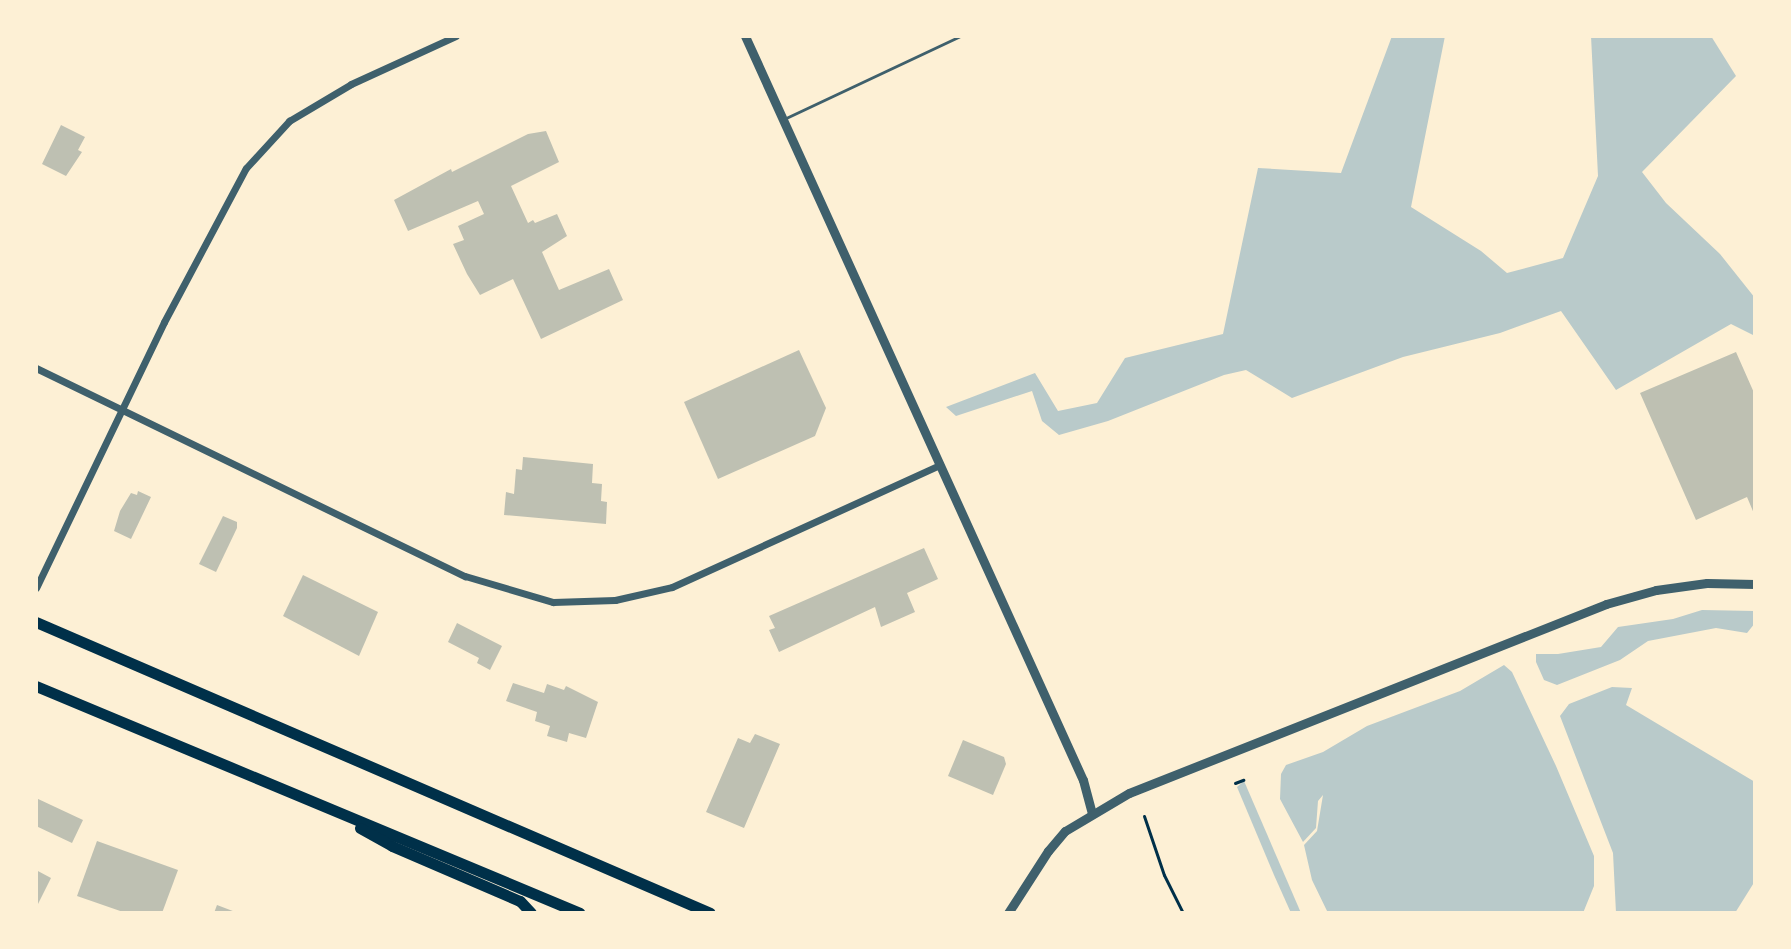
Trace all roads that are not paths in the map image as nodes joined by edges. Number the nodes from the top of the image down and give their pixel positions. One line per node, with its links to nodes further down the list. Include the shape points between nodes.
1 (456, 36): 6 (street, via 351,84 289,121 246,168)
2 (745, 36): 4 (street)
3 (960, 36): 4 (lane)
4 (782, 120): 7 (street)
5 (36, 368): 6 (street)
6 (121, 409): 7 (street, via 461,575 553,602 615,600 672,587); 9 (street)
7 (938, 466): 13 (street, via 1083,780)
8 (1755, 584): 13 (street, via 1694,584 1606,604 1144,787)
9 (36, 588)
10 (36, 622): 16 (main road)
11 (36, 686): 12 (main road)
12 (314, 802): 14 (main road, via 392,846 520,901); 15 (main road)
13 (1092, 813): 17 (street, via 1065,831 1048,851)
14 (531, 913)
15 (580, 913)
16 (710, 913)
17 (1008, 913)

